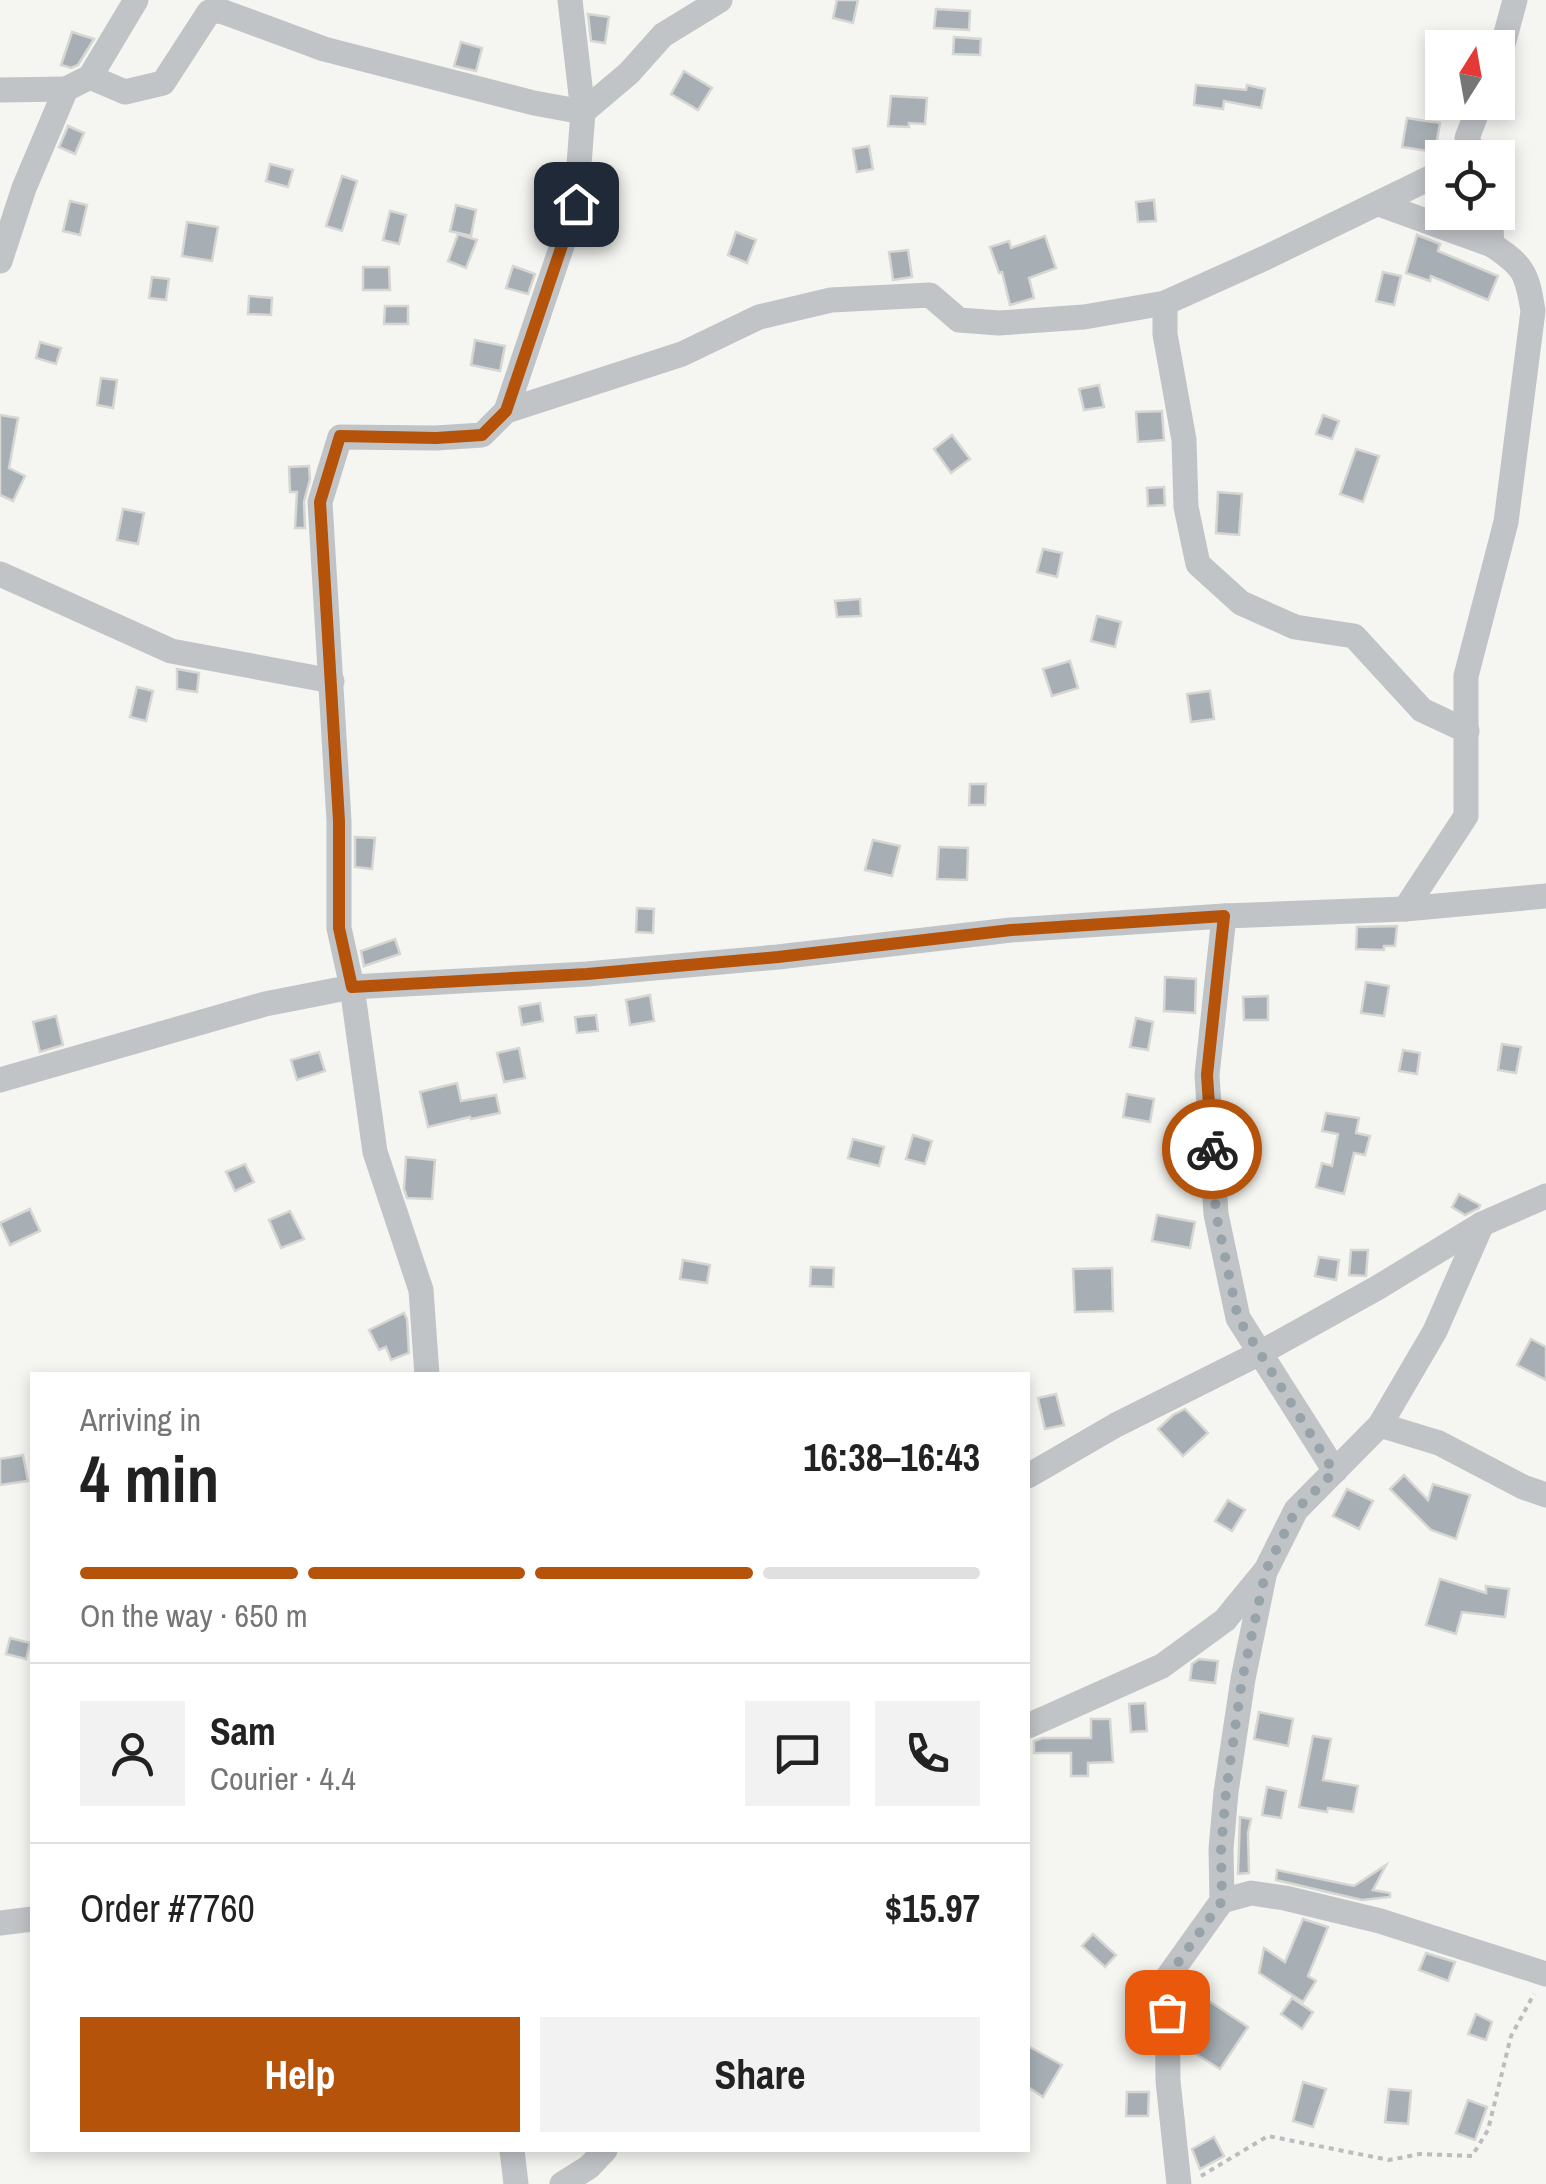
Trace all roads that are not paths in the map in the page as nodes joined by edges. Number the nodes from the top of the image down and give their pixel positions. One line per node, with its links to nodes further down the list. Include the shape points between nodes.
1 (136, 0): 6 (street)
2 (570, 0): 9 (street)
3 (720, 0): 9 (street, via 663,35)
4 (1514, 0): 5 (street)
5 (1506, 30)
6 (90, 77): 7 (street); 9 (street, via 125,92 162,83 208,12 220,11 361,59)
7 (66, 89): 8 (street); 14 (street)
8 (0, 90)
9 (582, 112): 16 (street, via 576,204)
10 (1425, 180): 11 (street)
11 (1378, 204): 13 (street); 15 (street)
12 (1491, 230): 13 (street)
13 (1492, 245): 19 (street, via 1517,262 1533,311 1506,522 1466,676)
14 (0, 261)
15 (1164, 303): 16 (street, via 999,323 959,320 930,295 830,300 759,317 682,354); 19 (street, via 1198,564 1241,603 1295,627 1354,636 1422,710)
16 (506, 411): 18 (street, via 482,435 340,436 320,502)
17 (0, 574): 18 (street, via 171,651)
18 (332, 682): 23 (street, via 339,928)
19 (1468, 731): 21 (street, via 1466,816)
20 (1546, 896): 21 (street)
21 (1405, 909): 22 (street)
22 (1224, 916): 23 (street, via 1011,930 587,974); 27 (street, via 1207,1075 1216,1214 1238,1318)
23 (352, 987): 24 (street, via 265,1004); 28 (street, via 375,1152 421,1290)
24 (0, 1080)
25 (1546, 1196): 26 (street)
26 (1482, 1224): 27 (street); 29 (street, via 1435,1330)
27 (1260, 1353): 30 (street); 31 (street)
28 (427, 1372)
29 (1380, 1425): 30 (street); 32 (street, via 1439,1443)
30 (1334, 1472): 33 (street, via 1296,1510)
31 (1030, 1475)
32 (1546, 1494)
33 (1266, 1570): 34 (street, via 1225,1620 1162,1666); 35 (street, via 1226,1792)
34 (1030, 1725)
35 (1222, 1901): 38 (street, via 1251,1893 1380,1921); 43 (street, via 1167,1978)
36 (30, 1919): 37 (street)
37 (0, 1923)
38 (1543, 1980)
39 (512, 2152): 41 (street)
40 (603, 2152): 42 (street)
41 (516, 2184)
42 (562, 2184)
43 (1179, 2184)

